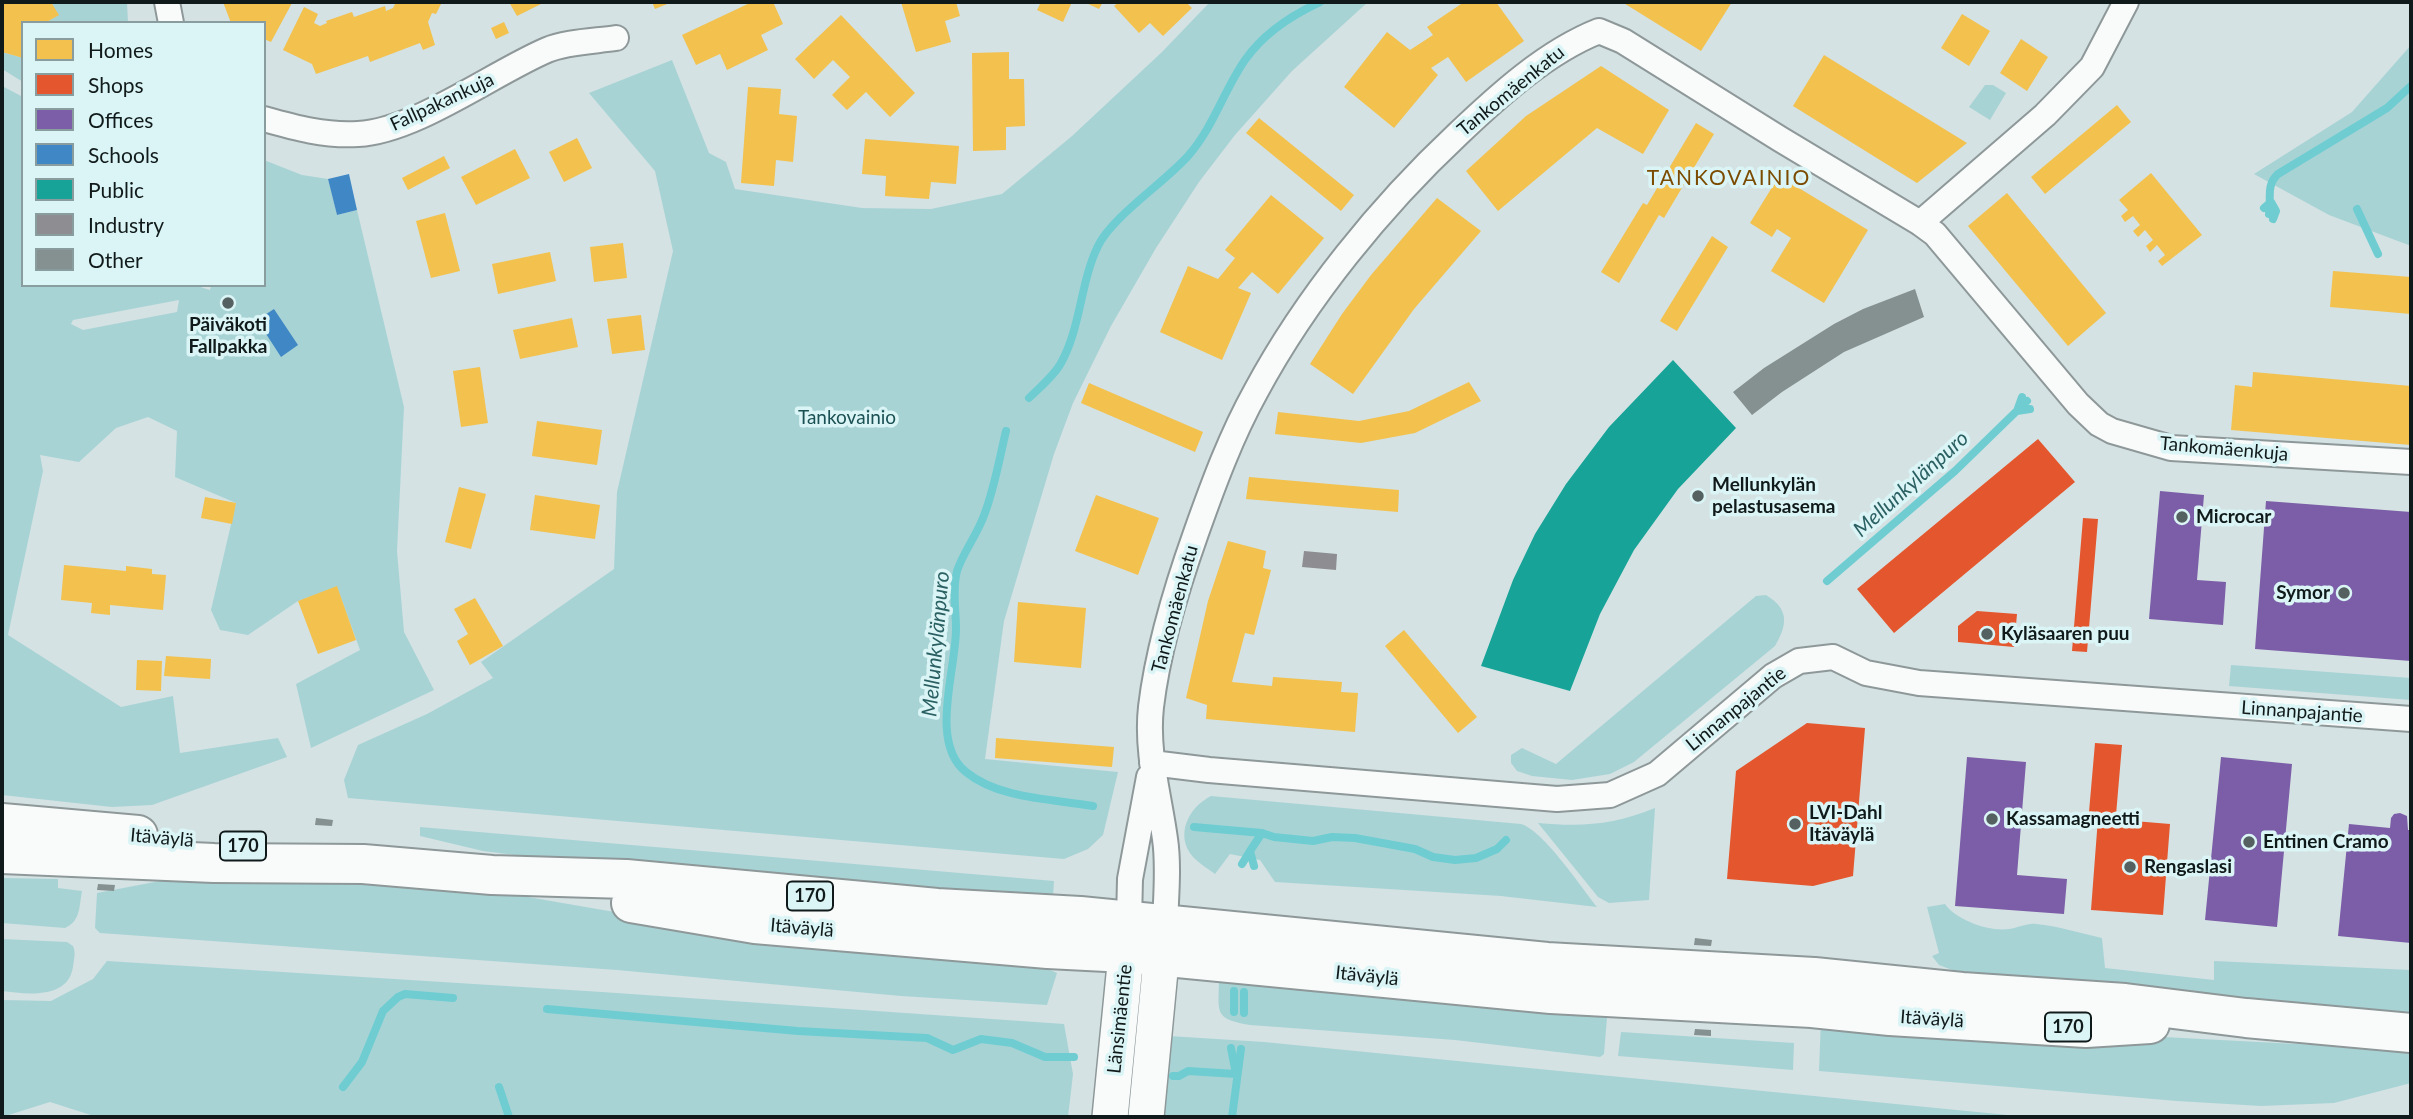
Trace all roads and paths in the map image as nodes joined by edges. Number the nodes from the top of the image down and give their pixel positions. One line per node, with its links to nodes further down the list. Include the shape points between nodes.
1 (167, 2): 3 (street)
2 (2126, 2): 6 (street, via 2092,67 2045,115)
3 (171, 21)
4 (616, 38): 5 (street, Fallpakankuja, via 550,49 380,131 324,133)
5 (266, 119)
6 (1920, 223): 7 (street, Tankomäenkuja, via 2078,404 2112,431 2171,448); 9 (street, Tankomäenkatu, via 1623,41 1599,31 1572,42 1480,113 1388,204 1297,324 1256,391 1216,477 1179,581 1151,708)
7 (2411, 462)
8 (2411, 719): 9 (street, Linnanpajantie, via 1919,683 1866,673 1833,657 1799,661 1773,676 1657,774 1610,795 1557,799)
9 (1152, 763): 13 (street, Tankomäenkatu, via 1166,842); 13 (street, Tankomäenkatu, via 1130,879)
10 (2, 823): 12 (main road, Itäväylä / 170, via 285,850)
11 (2, 854): 12 (main road, Itäväylä / 170)
12 (363, 864): 13 (main road, Itäväylä / 170, via 492,875 626,879 937,908)
13 (1145, 938): 14 (main road, Itäväylä / 170, via 1551,994 1812,1007 2086,1028 2246,1018); 15 (main road, Länsimäentie); 16 (main road, Länsimäentie)
14 (2411, 1033)
15 (1110, 1117)
16 (1146, 1117)

